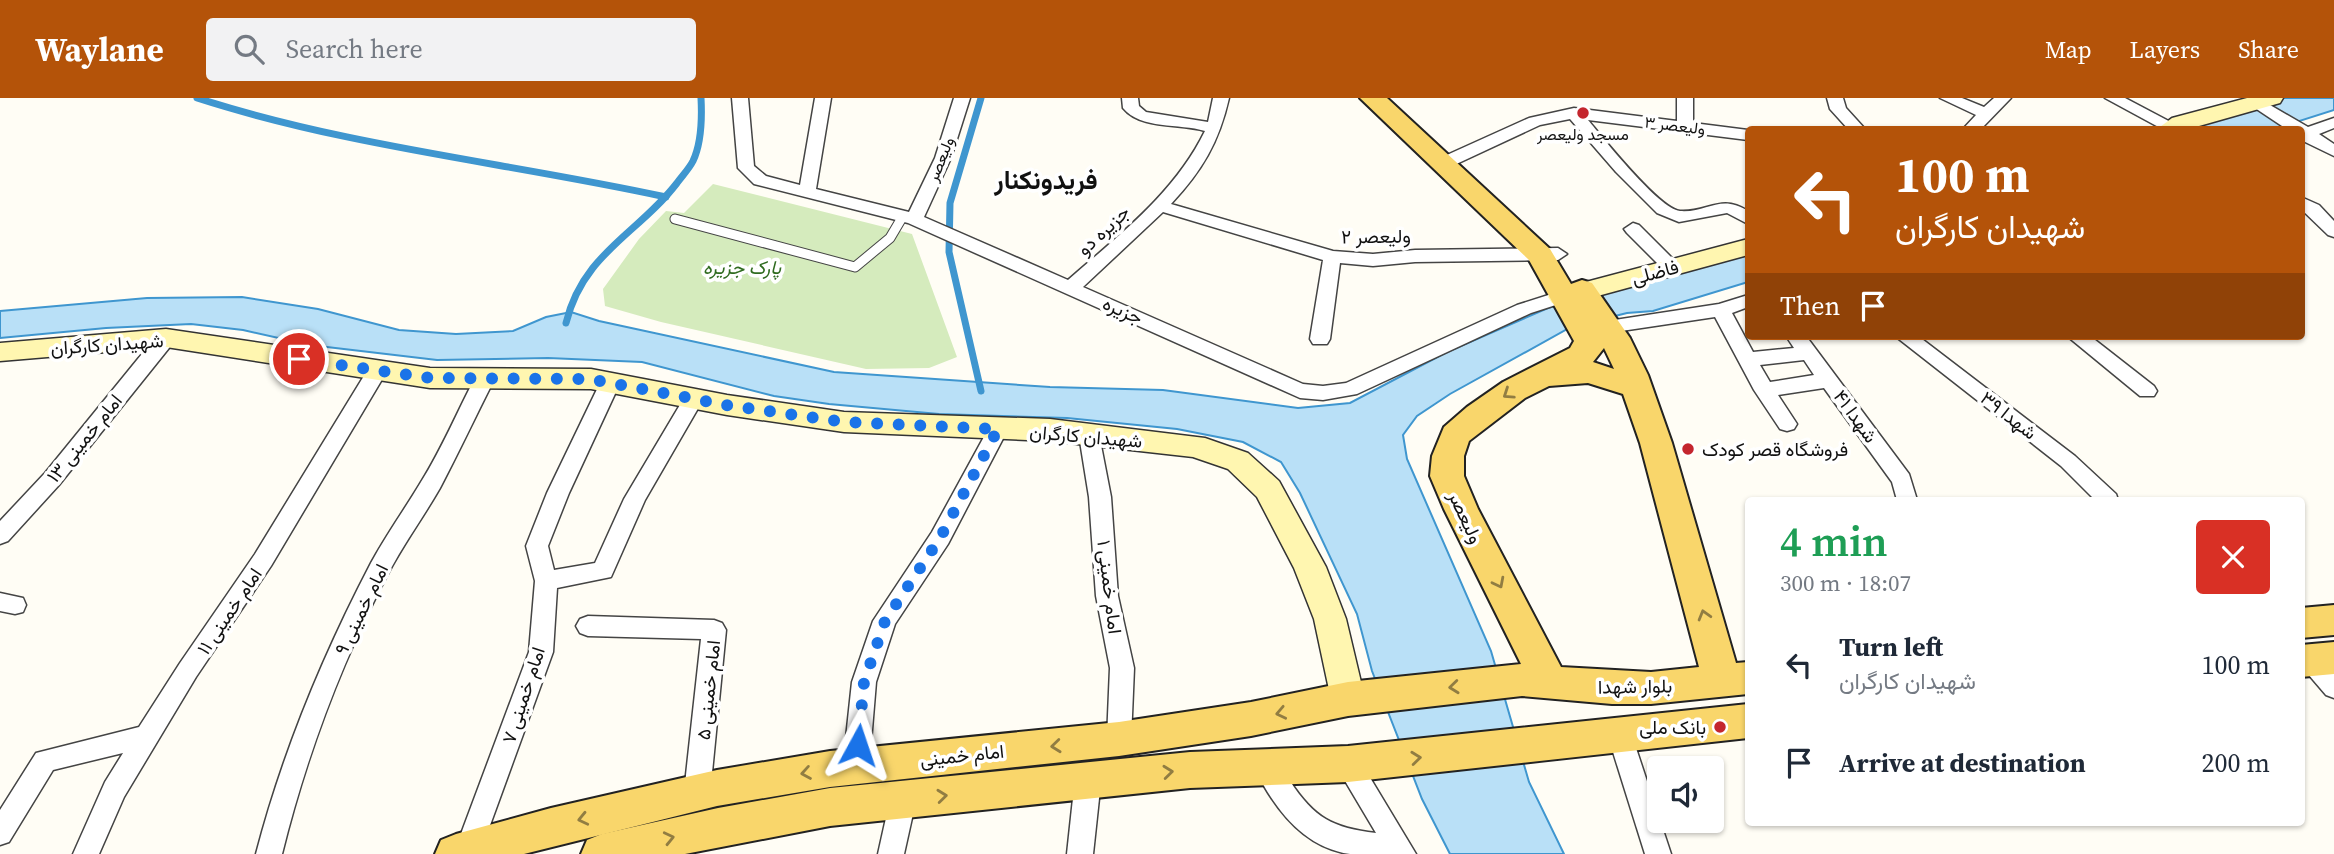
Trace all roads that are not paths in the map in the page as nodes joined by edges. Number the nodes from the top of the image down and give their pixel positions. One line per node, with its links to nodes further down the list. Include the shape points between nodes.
1 (740, 98): 29 (street, جزیره, via 746,168 760,180)
2 (823, 98): 29 (street)
3 (962, 98): 33 (street, ولیعصر, via 943,158)
4 (1130, 98): 23 (street, via 1131,108 1142,116)
5 (1221, 98): 23 (street, جزیره دو)
6 (1373, 98): 28 (main road, ولیعصر)
7 (1387, 98): 28 (main road, ولیعصر)
8 (1685, 98): 17 (street)
9 (1835, 98): 18 (street, via 1838,109)
10 (1948, 98): 15 (street)
11 (2003, 98): 15 (street)
12 (2113, 98): 20 (street)
13 (2265, 100): 21 (street); 22 (street)
14 (1574, 113): 17 (street, ولیعصر ۳); 28 (street, ولیعصر ۳, via 1535,121); 32 (street, via 1664,210 1679,215 1731,208)
15 (1986, 114): 19 (street)
16 (2334, 123): 24 (street)
17 (1685, 126): 26 (street, ولیعصر ۳)
18 (1854, 126)
19 (1974, 126)
20 (2166, 126)
21 (2177, 126)
22 (2295, 126)
23 (1214, 129): 30 (street, جزیره دو, via 1201,155)
24 (2305, 131)
25 (2305, 134): 27 (street)
26 (1745, 135)
27 (2334, 151)
28 (1449, 162): 38 (main road, ولیعصر)
29 (807, 192): 33 (street, جزیره)
30 (1162, 203): 39 (street, ولیعصر ۲); 41 (street, جزیره دو)
31 (2305, 204): 36 (street)
32 (1745, 217)
33 (908, 218): 34 (lane, via 855,267); 41 (street, جزیره)
34 (675, 219)
35 (1633, 229): 40 (street)
36 (2334, 231)
37 (1745, 248): 40 (street, فاضلی)
38 (1549, 254): 39 (street, ولیعصر ۲, via 1373,260); 43 (main road, ولیعصر, via 1555,277)
39 (1332, 257): 46 (street)
40 (1671, 267): 43 (street, فاضلی)
41 (1072, 287): 43 (street, جزیره, via 1300,391 1323,393 1350,389 1524,309)
42 (1745, 303): 44 (street, جزیره)
43 (1584, 308): 44 (street, جزیره); 54 (main road, ولیعصر, via 1588,349); 58 (main road, ولیعصر)
44 (1721, 310): 52 (street)
45 (166, 338): 50 (street, شهیدان کارگران); 53 (street, شهیدان کارگران); 67 (street, امام خمینی ۱۳, via 52,479)
46 (1320, 340)
47 (1799, 340): 51 (street, شهدا ۴۱)
48 (1910, 340): 66 (street, شهدا ۳۹, via 2068,461)
49 (2082, 340): 60 (street)
50 (0, 352)
51 (1809, 354): 52 (street); 56 (street, شهدا ۴۱)
52 (1749, 359): 59 (street)
53 (377, 371): 55 (street, شهیدان کارگران, via 430,378); 78 (street, امام خمینی ۱۱, via 263,560)
54 (1541, 376): 58 (main road, via 1588,372); 74 (main road, ولیعصر, one-way to 74, via 1514,390 1455,435 1447,476)
55 (485, 377): 57 (street, شهیدان کارگران); 91 (street, امام خمینی ۹, via 345,639 307,735)
56 (1829, 380): 59 (street); 65 (street, شهدا ۴۱, via 1902,480)
57 (610, 383): 61 (street, شهیدان کارگران); 68 (street, امام خمینی ۷, via 537,546)
58 (1636, 387): 73 (main road, ولیعصر, one-way to 58)
59 (1764, 390): 62 (street)
60 (2147, 391)
61 (694, 398): 63 (street, شهیدان کارگران, via 844,422); 68 (street, via 635,499 603,571)
62 (1787, 424)
63 (998, 429): 64 (street, شهیدان کارگران); 82 (street, via 940,538 885,621 864,682)
64 (1089, 435): 76 (street, شهیدان کارگران, via 1195,446 1238,461 1268,489 1310,568 1330,619); 80 (street, امام خمینی ۱, via 1100,497 1107,596 1122,668)
65 (1906, 497)
66 (2105, 497)
67 (0, 535)
68 (546, 581): 88 (street, امام خمینی ۷, via 541,652)
69 (2334, 620): 70 (main road)
70 (2305, 623)
71 (588, 625): 85 (street, امام خمینی ۵, via 714,630)
72 (2315, 659): 75 (street)
73 (1735, 679): 74 (main road, بلوار شهدا, via 1651,688)
74 (1536, 682): 76 (main road, بلوار شهدا, one-way to 76)
75 (2334, 688)
76 (1348, 699): 80 (main road, امام خمینی, one-way to 80)
77 (1745, 721): 79 (main road)
78 (148, 736): 87 (street, via 45,761); 90 (street, امام خمینی ۱۱, via 114,790)
79 (1620, 736): 81 (main road, امام خمینی, one-way to 79); 95 (street)
80 (1119, 739): 82 (main road, امام خمینی, one-way to 82)
81 (1348, 764): 83 (main road, امام خمینی); 89 (street)
82 (856, 766): 85 (main road, امام خمینی, one-way to 85)
83 (1268, 769): 84 (main road, امام خمینی, one-way to 83, via 1190,769); 89 (street, via 1287,801 1320,834)
84 (1088, 780): 86 (main road, امام خمینی, one-way to 84); 94 (street)
85 (697, 793): 88 (main road, امام خمینی, one-way to 88)
86 (902, 800): 92 (main road, امام خمینی, one-way to 86, via 730,824); 93 (street)
87 (0, 833)
88 (462, 852)
89 (1397, 852)
90 (86, 854)
91 (270, 854)
92 (602, 854)
93 (891, 854)
94 (1080, 854)
95 (1658, 854)

